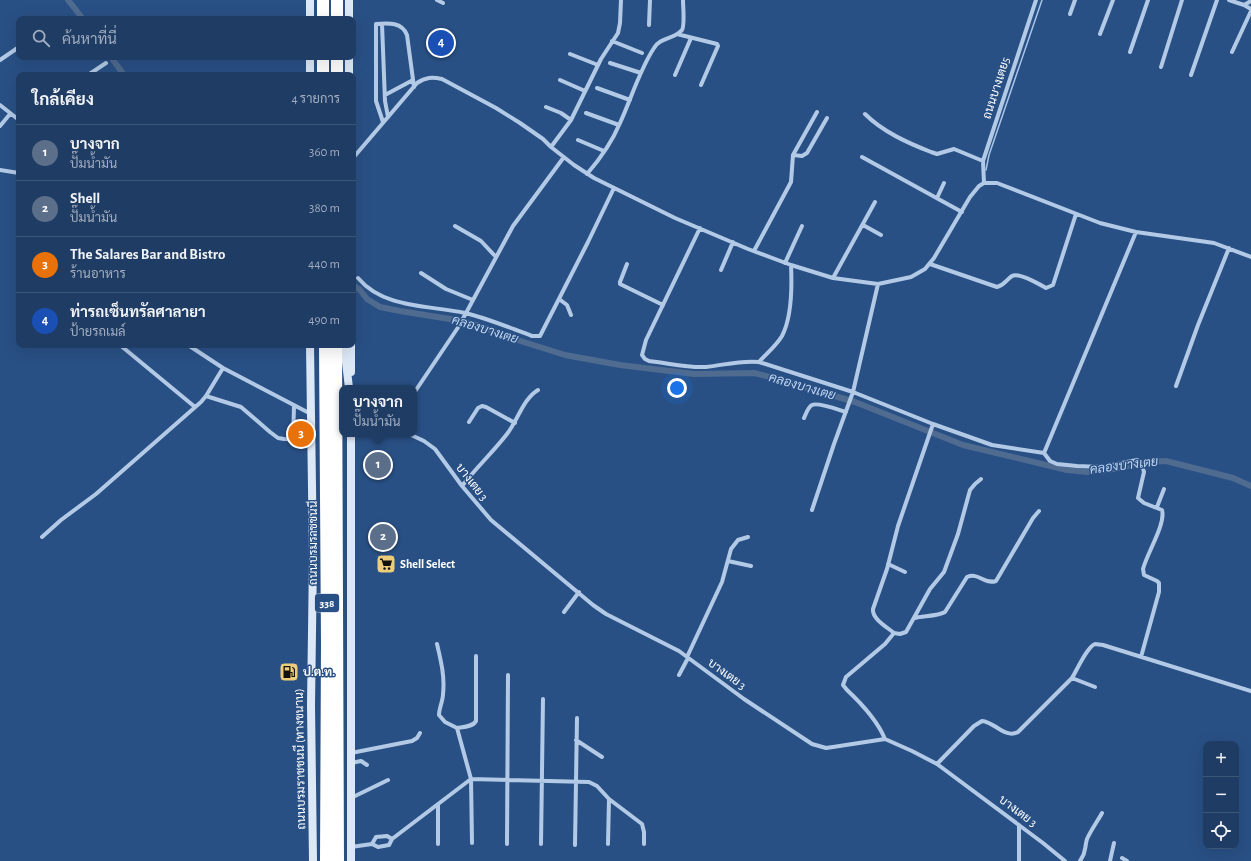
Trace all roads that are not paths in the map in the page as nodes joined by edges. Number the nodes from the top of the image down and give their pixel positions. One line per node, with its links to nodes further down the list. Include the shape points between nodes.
1 (310, 0): 21 (main road)
2 (323, 0): 22 (highway)
3 (337, 0): 23 (highway)
4 (348, 0): 24 (main road)
5 (437, 0): 17 (street)
6 (621, 0): 30 (street, via 620,28)
7 (650, 0): 26 (street)
8 (683, 0): 27 (street, via 683,25)
9 (1036, 0): 83 (street, ถนนบางเตย5)
10 (1075, 0): 20 (street)
11 (1113, 0): 28 (street)
12 (1148, 0): 32 (street)
13 (1182, 0): 46 (street)
14 (1217, 0): 54 (street)
15 (1229, 0): 18 (street)
16 (1251, 1): 18 (street)
17 (443, 3)
18 (1244, 5): 19 (street)
19 (1251, 10): 33 (street)
20 (1070, 14)
21 (310, 16)
22 (323, 16)
23 (337, 16)
24 (349, 16)
25 (382, 24): 41 (street, via 375,25); 42 (street); 55 (street, via 399,25 405,31)
26 (649, 25)
27 (677, 34): 29 (street); 52 (street, via 656,44)
28 (1100, 34)
29 (691, 38): 53 (street); 57 (street, via 718,46)
30 (612, 41): 34 (street); 45 (street)
31 (16, 49): 36 (street)
32 (1130, 52)
33 (1232, 52)
34 (642, 53)
35 (570, 54): 45 (street)
36 (0, 60)
37 (310, 60): 48 (main road)
38 (323, 60): 49 (highway)
39 (337, 60): 50 (highway)
40 (349, 60): 51 (main road)
41 (375, 63): 42 (street); 73 (street, via 376,101)
42 (384, 63): 61 (street)
43 (610, 63): 52 (street)
44 (106, 64): 47 (street)
45 (598, 65): 60 (street)
46 (1160, 67)
47 (93, 72)
48 (310, 72)
49 (323, 72)
50 (337, 72)
51 (349, 72)
52 (641, 73): 62 (street)
53 (675, 75)
54 (1191, 75)
55 (413, 80): 58 (street); 61 (street)
56 (560, 80): 60 (street)
57 (701, 85)
58 (414, 87): 69 (street); 77 (street, via 425,78 442,79 501,111)
59 (597, 88): 62 (street)
60 (585, 91): 72 (street)
61 (385, 96): 69 (street)
62 (630, 100): 74 (street)
63 (0, 105): 67 (street)
64 (546, 107): 72 (street)
65 (817, 112): 80 (street)
66 (586, 113): 74 (street)
67 (10, 114): 70 (street); 75 (street)
68 (864, 114): 83 (street, via 890,133 931,152 937,154 954,149)
69 (388, 117): 73 (street)
70 (16, 118)
71 (827, 118): 80 (street, via 807,153 802,156)
72 (571, 120): 77 (street)
73 (383, 122): 79 (street)
74 (619, 125): 78 (street)
75 (0, 126)
76 (578, 140): 78 (street)
77 (551, 147): 81 (street)
78 (604, 151): 86 (street)
79 (356, 154)
80 (793, 155): 102 (street, via 791,182)
81 (564, 157): 86 (street); 103 (street, via 513,226)
82 (862, 157): 90 (street)
83 (982, 161): 88 (street, ถนนบางเตย5)
84 (0, 170): 85 (street)
85 (16, 173)
86 (587, 174): 89 (street)
87 (944, 183): 90 (street)
88 (984, 183): 92 (street, via 978,186); 93 (street, via 997,183)
89 (614, 188): 97 (street); 114 (street)
90 (937, 198): 92 (street)
91 (875, 202): 94 (street)
92 (962, 212): 107 (street)
93 (1076, 214): 98 (street); 107 (street, via 1053,285 1050,287 1046,288 1016,275 997,287)
94 (863, 225): 99 (street); 112 (street)
95 (455, 226): 103 (street, via 481,241)
96 (802, 226): 105 (street)
97 (700, 228): 100 (street); 116 (street)
98 (1136, 232): 101 (street, via 1214,243); 148 (street)
99 (881, 235)
100 (732, 242): 102 (street); 109 (street)
101 (1229, 248): 104 (street); 131 (street)
102 (754, 251): 105 (street)
103 (496, 257): 115 (street)
104 (1251, 257)
105 (785, 263): 108 (street)
106 (627, 264): 116 (street, via 620,284)
107 (930, 264): 113 (street, via 911,277)
108 (791, 265): 112 (street); 127 (street, via 792,295 782,336)
109 (721, 270)
110 (421, 272): 115 (street, via 446,289)
111 (358, 278): 117 (street, via 391,301)
112 (833, 278): 113 (street)
113 (878, 284): 134 (street)
114 (559, 299): 117 (street, via 540,336 532,336); 118 (street, via 567,305)
115 (473, 300): 117 (street)
116 (663, 305): 127 (street, via 646,340 642,352 645,359 705,367)
117 (465, 315): 132 (street)
118 (571, 315)
119 (124, 348): 136 (street)
120 (192, 348): 128 (street)
121 (310, 348): 139 (main road, ถนนบรมราชชนนี (ทางขนาน) / 338)
122 (315, 348): 139 (main road)
123 (325, 348): 208 (highway, ถนนบรมราชชนนี / 338)
124 (336, 348): 209 (highway, ถนนบรมราชชนนี / 338)
125 (344, 348): 129 (main road)
126 (351, 348): 130 (main road)
127 (759, 362): 134 (street)
128 (222, 368): 135 (street); 137 (street)
129 (350, 385)
130 (350, 385)
131 (1176, 386)
132 (417, 389)
133 (538, 390): 142 (street, via 525,402)
134 (853, 394): 138 (street); 143 (street)
135 (206, 396): 136 (street); 146 (street, via 242,408 274,436)
136 (195, 406): 155 (street, via 96,494)
137 (294, 406): 139 (street); 146 (street)
138 (846, 412): 140 (street, via 812,404); 153 (street)
139 (311, 417): 147 (main road, ถนนบรมราชชนนี (ทางขนาน) / 338)
140 (804, 418)
141 (469, 422): 142 (street, via 482,406)
142 (515, 423): 150 (street)
143 (933, 426): 148 (street, via 992,444); 158 (street, via 898,526)
144 (351, 437): 180 (main road, 338)
145 (415, 437): 150 (street, บางเตย 3, via 435,449)
146 (293, 440): 147 (street)
147 (311, 440): 207 (main road, ถนนบรมราชชนนี (ทางขนาน) / 338)
148 (1044, 453): 152 (street, via 1050,461 1057,464 1077,466 1102,467 1137,460 1141,462 1144,472 1138,498)
149 (981, 479): 163 (street, via 970,490 944,572 930,589)
150 (462, 486): 161 (street, บางเตย 3, via 491,520)
151 (1164, 489): 152 (street)
152 (1157, 507): 168 (street, via 1162,510 1163,518 1142,572 1146,577 1157,581 1159,592)
153 (812, 510)
154 (1039, 511): 163 (street, via 996,581 989,583 975,576 967,577 945,612)
155 (42, 537)
156 (748, 538): 157 (street, via 734,543)
157 (728, 561): 159 (street); 167 (street, via 722,582)
158 (888, 564): 160 (street); 164 (street, via 873,612)
159 (751, 566)
160 (905, 572)
161 (579, 592): 162 (street); 167 (street, บางเตย 3, via 606,614)
162 (564, 612)
163 (915, 618): 164 (street, via 906,632)
164 (894, 633): 178 (street, via 843,682 847,690 874,718)
165 (437, 644): 176 (street, via 444,682 439,715 445,722)
166 (476, 656): 176 (street, via 476,721 475,724)
167 (688, 657): 170 (street); 178 (street, บางเตย 3, via 744,699 819,747 834,748)
168 (1141, 657): 171 (street, via 1095,644 1088,649); 173 (street)
169 (508, 675): 187 (street)
170 (679, 675)
171 (1072, 678): 172 (street); 183 (street, via 1018,732 1007,734 989,722 982,721)
172 (1095, 687)
173 (1251, 691)
174 (543, 699): 188 (street)
175 (577, 718): 179 (street)
176 (457, 728): 185 (street)
177 (420, 733): 180 (street, via 412,741)
178 (885, 738): 183 (street, บางเตย 3)
179 (576, 740): 181 (street); 189 (street)
180 (351, 753): 182 (main road, 338)
181 (602, 757)
182 (351, 763): 184 (street, via 360,761); 190 (main road, 338)
183 (937, 764): 194 (street, บางเตย 3)
184 (367, 765)
185 (471, 779): 187 (street); 192 (street); 196 (street)
186 (388, 780): 190 (street)
187 (507, 780): 188 (street); 200 (street)
188 (541, 780): 189 (street); 201 (street)
189 (576, 782): 191 (street, via 593,784); 204 (street)
190 (351, 798): 205 (main road, 338)
191 (610, 799): 202 (street); 203 (street, via 642,824)
192 (438, 805): 195 (street); 199 (street)
193 (1102, 813): 213 (street, via 1090,833 1086,852)
194 (1019, 825): 211 (street); 212 (street, บางเตย 3)
195 (392, 839): 198 (street, via 389,845 378,847); 198 (street, via 387,836 376,837)
196 (472, 843)
197 (1114, 843): 214 (street)
198 (372, 844): 205 (street)
199 (438, 844)
200 (506, 844)
201 (541, 844)
202 (608, 844)
203 (644, 844)
204 (575, 845)
205 (351, 847): 210 (main road, 338)
206 (1122, 858): 215 (street)
207 (313, 861)
208 (326, 861)
209 (338, 861)
210 (351, 861)
211 (1019, 861)
212 (1065, 861)
213 (1080, 861)
214 (1110, 861)
215 (1127, 861)

